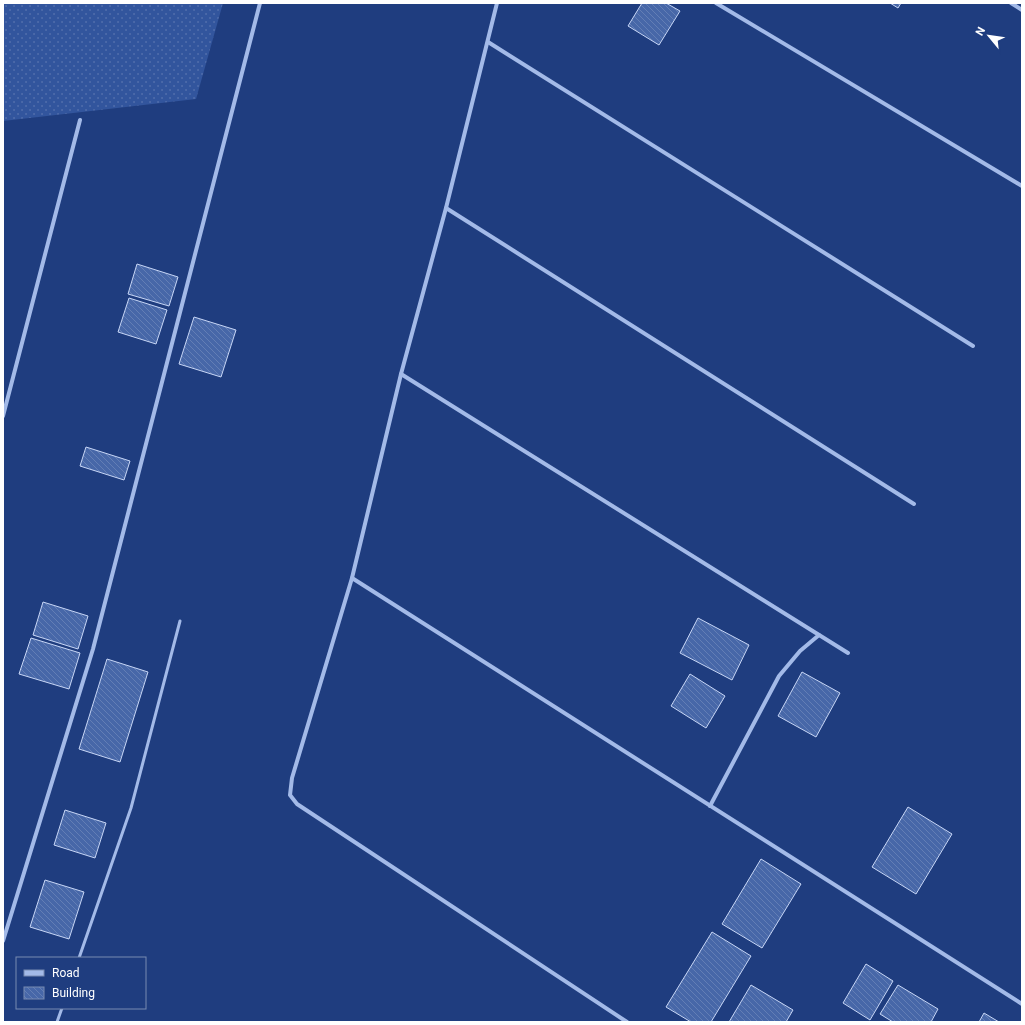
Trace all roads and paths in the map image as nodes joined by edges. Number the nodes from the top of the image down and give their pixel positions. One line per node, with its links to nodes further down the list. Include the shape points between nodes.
1 (260, 3): 19 (street, via 93,649)
2 (497, 3): 6 (street)
3 (716, 3): 8 (street)
4 (1011, 3): 5 (street)
5 (1022, 10)
6 (488, 42): 9 (street); 10 (street)
7 (80, 120): 12 (street)
8 (1022, 186)
9 (446, 208): 11 (street); 13 (street)
10 (973, 346)
11 (401, 374): 14 (street); 16 (street)
12 (3, 416)
13 (914, 504)
14 (352, 578): 18 (street); 24 (street, via 292,778 290,795 297,804)
15 (180, 621): 20 (lane, via 131,808)
16 (819, 635): 17 (street); 18 (street, via 800,651 779,676)
17 (848, 653)
18 (710, 806): 21 (street)
19 (3, 941)
20 (79, 957)
21 (1022, 1004)
22 (62, 1009): 23 (lane)
23 (57, 1022)
24 (626, 1022)

